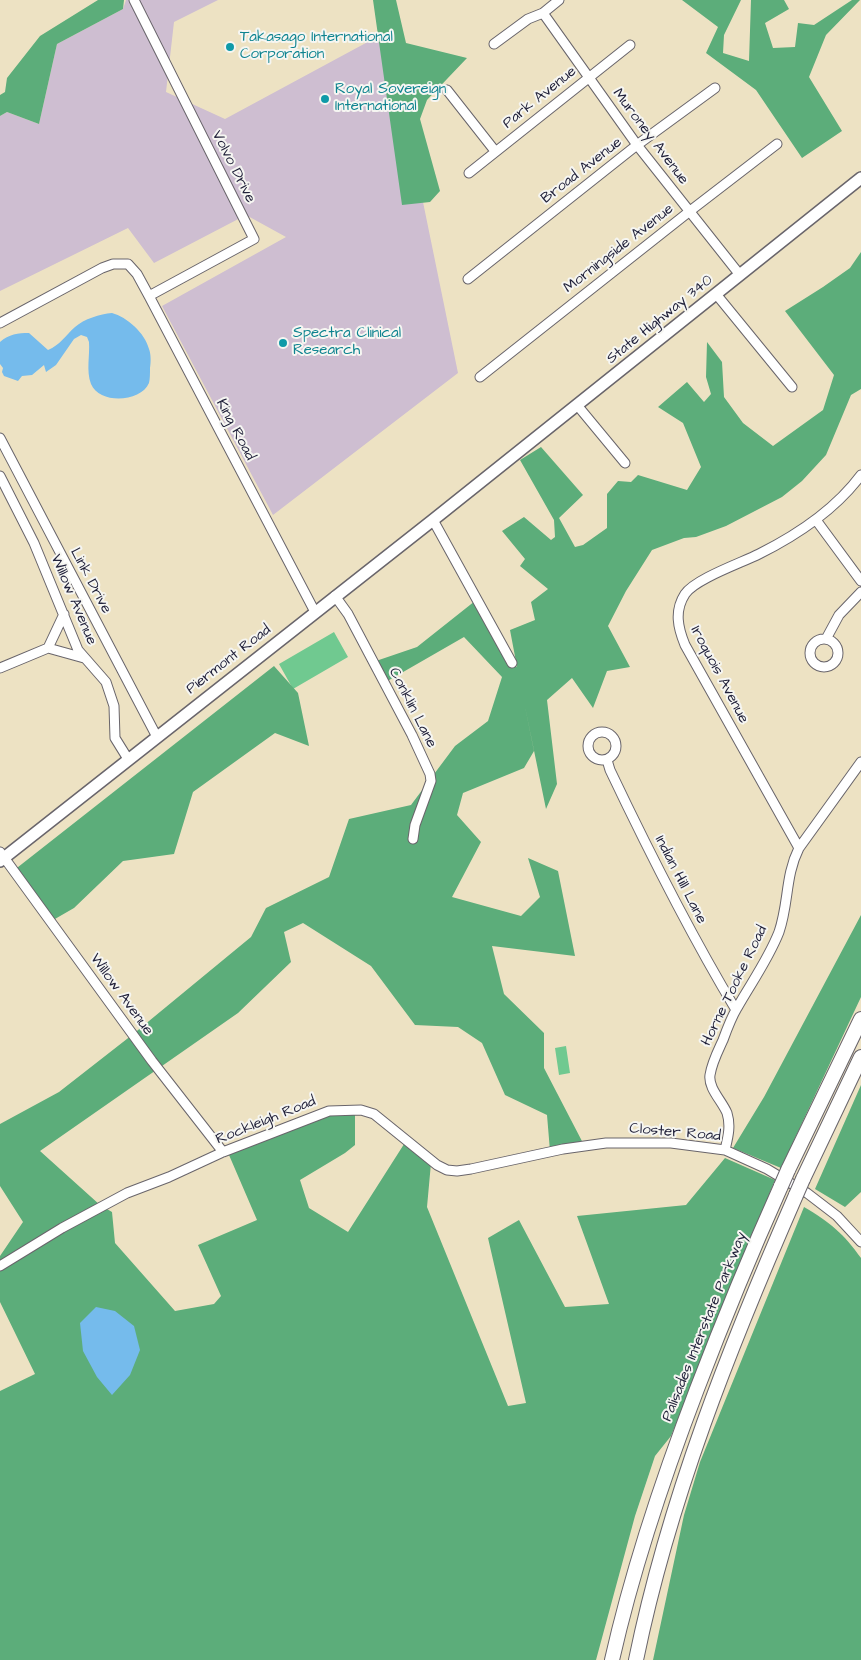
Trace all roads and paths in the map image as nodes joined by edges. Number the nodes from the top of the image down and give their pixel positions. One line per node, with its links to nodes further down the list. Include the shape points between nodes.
1 (134, 0): 18 (street, Volvo Drive, via 254,239)
2 (559, 0): 3 (street)
3 (543, 13): 4 (street, via 528,19); 6 (street, Muroney Avenue)
4 (494, 44)
5 (630, 45): 6 (street, Park Avenue)
6 (589, 77): 10 (street, Muroney Avenue); 11 (street, Park Avenue)
7 (716, 88): 10 (street, Broad Avenue)
8 (447, 90): 11 (street)
9 (777, 144): 14 (street, Morningside Avenue)
10 (637, 145): 14 (street, Muroney Avenue); 16 (street, Broad Avenue)
11 (495, 151): 12 (street, Park Avenue)
12 (469, 173)
13 (861, 178): 15 (main road, State Highway 340)
14 (690, 211): 15 (street, Muroney Avenue); 20 (street, Morningside Avenue)
15 (740, 275): 17 (main road, State Highway 340)
16 (468, 279)
17 (716, 294): 21 (street); 22 (main road, State Highway 340)
18 (149, 296): 19 (street, King Road, via 128,264 113,264); 33 (street, King Road)
19 (0, 323)
20 (480, 378)
21 (792, 387)
22 (577, 405): 24 (street); 27 (main road, State Highway 340)
23 (0, 438): 40 (street, Link Drive)
24 (625, 463)
25 (861, 475): 29 (street, Iroquois Avenue)
26 (0, 476): 34 (street, Willow Avenue, via 34,543)
27 (477, 485): 28 (main road, Piermont Road)
28 (433, 520): 32 (main road, Piermont Road); 38 (street)
29 (816, 520): 30 (street); 45 (street, Iroquois Avenue, via 761,553 696,583 686,593 678,618 685,645)
30 (861, 581)
31 (861, 592): 35 (street, via 840,614)
32 (335, 596): 33 (main road, Piermont Road); 44 (street, Conklin Lane, via 348,614 430,774 431,781)
33 (315, 612): 40 (main road, Piermont Road)
34 (64, 614): 36 (street); 37 (street, Willow Avenue, via 74,643)
35 (826, 639)
36 (48, 648): 37 (street); 39 (street)
37 (84, 658): 41 (street, Willow Avenue, via 106,682 114,706 115,738)
38 (512, 663)
39 (0, 668)
40 (156, 737): 41 (main road, Piermont Road)
41 (128, 759): 46 (main road, Piermont Road)
42 (607, 760): 47 (street, Indian Hill Lane, via 656,867)
43 (861, 762): 45 (street, Horne Tooke Road)
44 (413, 839)
45 (799, 848): 47 (street, Horne Tooke Road, via 792,861 778,932 760,971)
46 (1, 857): 52 (street, Willow Avenue)
47 (736, 1010): 51 (street, Horne Tooke Road, via 713,1061 710,1078 727,1113 730,1130)
48 (861, 1019): 55 (highway, Palisades Interstate Parkway, bridge, via 788,1170 716,1340 669,1465 637,1565)
49 (861, 1057): 56 (highway, bridge, via 803,1179 739,1330 686,1472 660,1557)
50 (606, 1143): 51 (street, Closter Road, via 671,1143); 52 (street, Rockleigh Road, via 555,1150 471,1169 446,1170 374,1114 361,1110 324,1112)
51 (725, 1150): 53 (street, Closter Road, via 775,1173 807,1193 837,1216)
52 (223, 1152): 54 (street, Rockleigh Road, via 127,1193)
53 (861, 1242)
54 (0, 1266)
55 (612, 1660)
56 (636, 1660)

